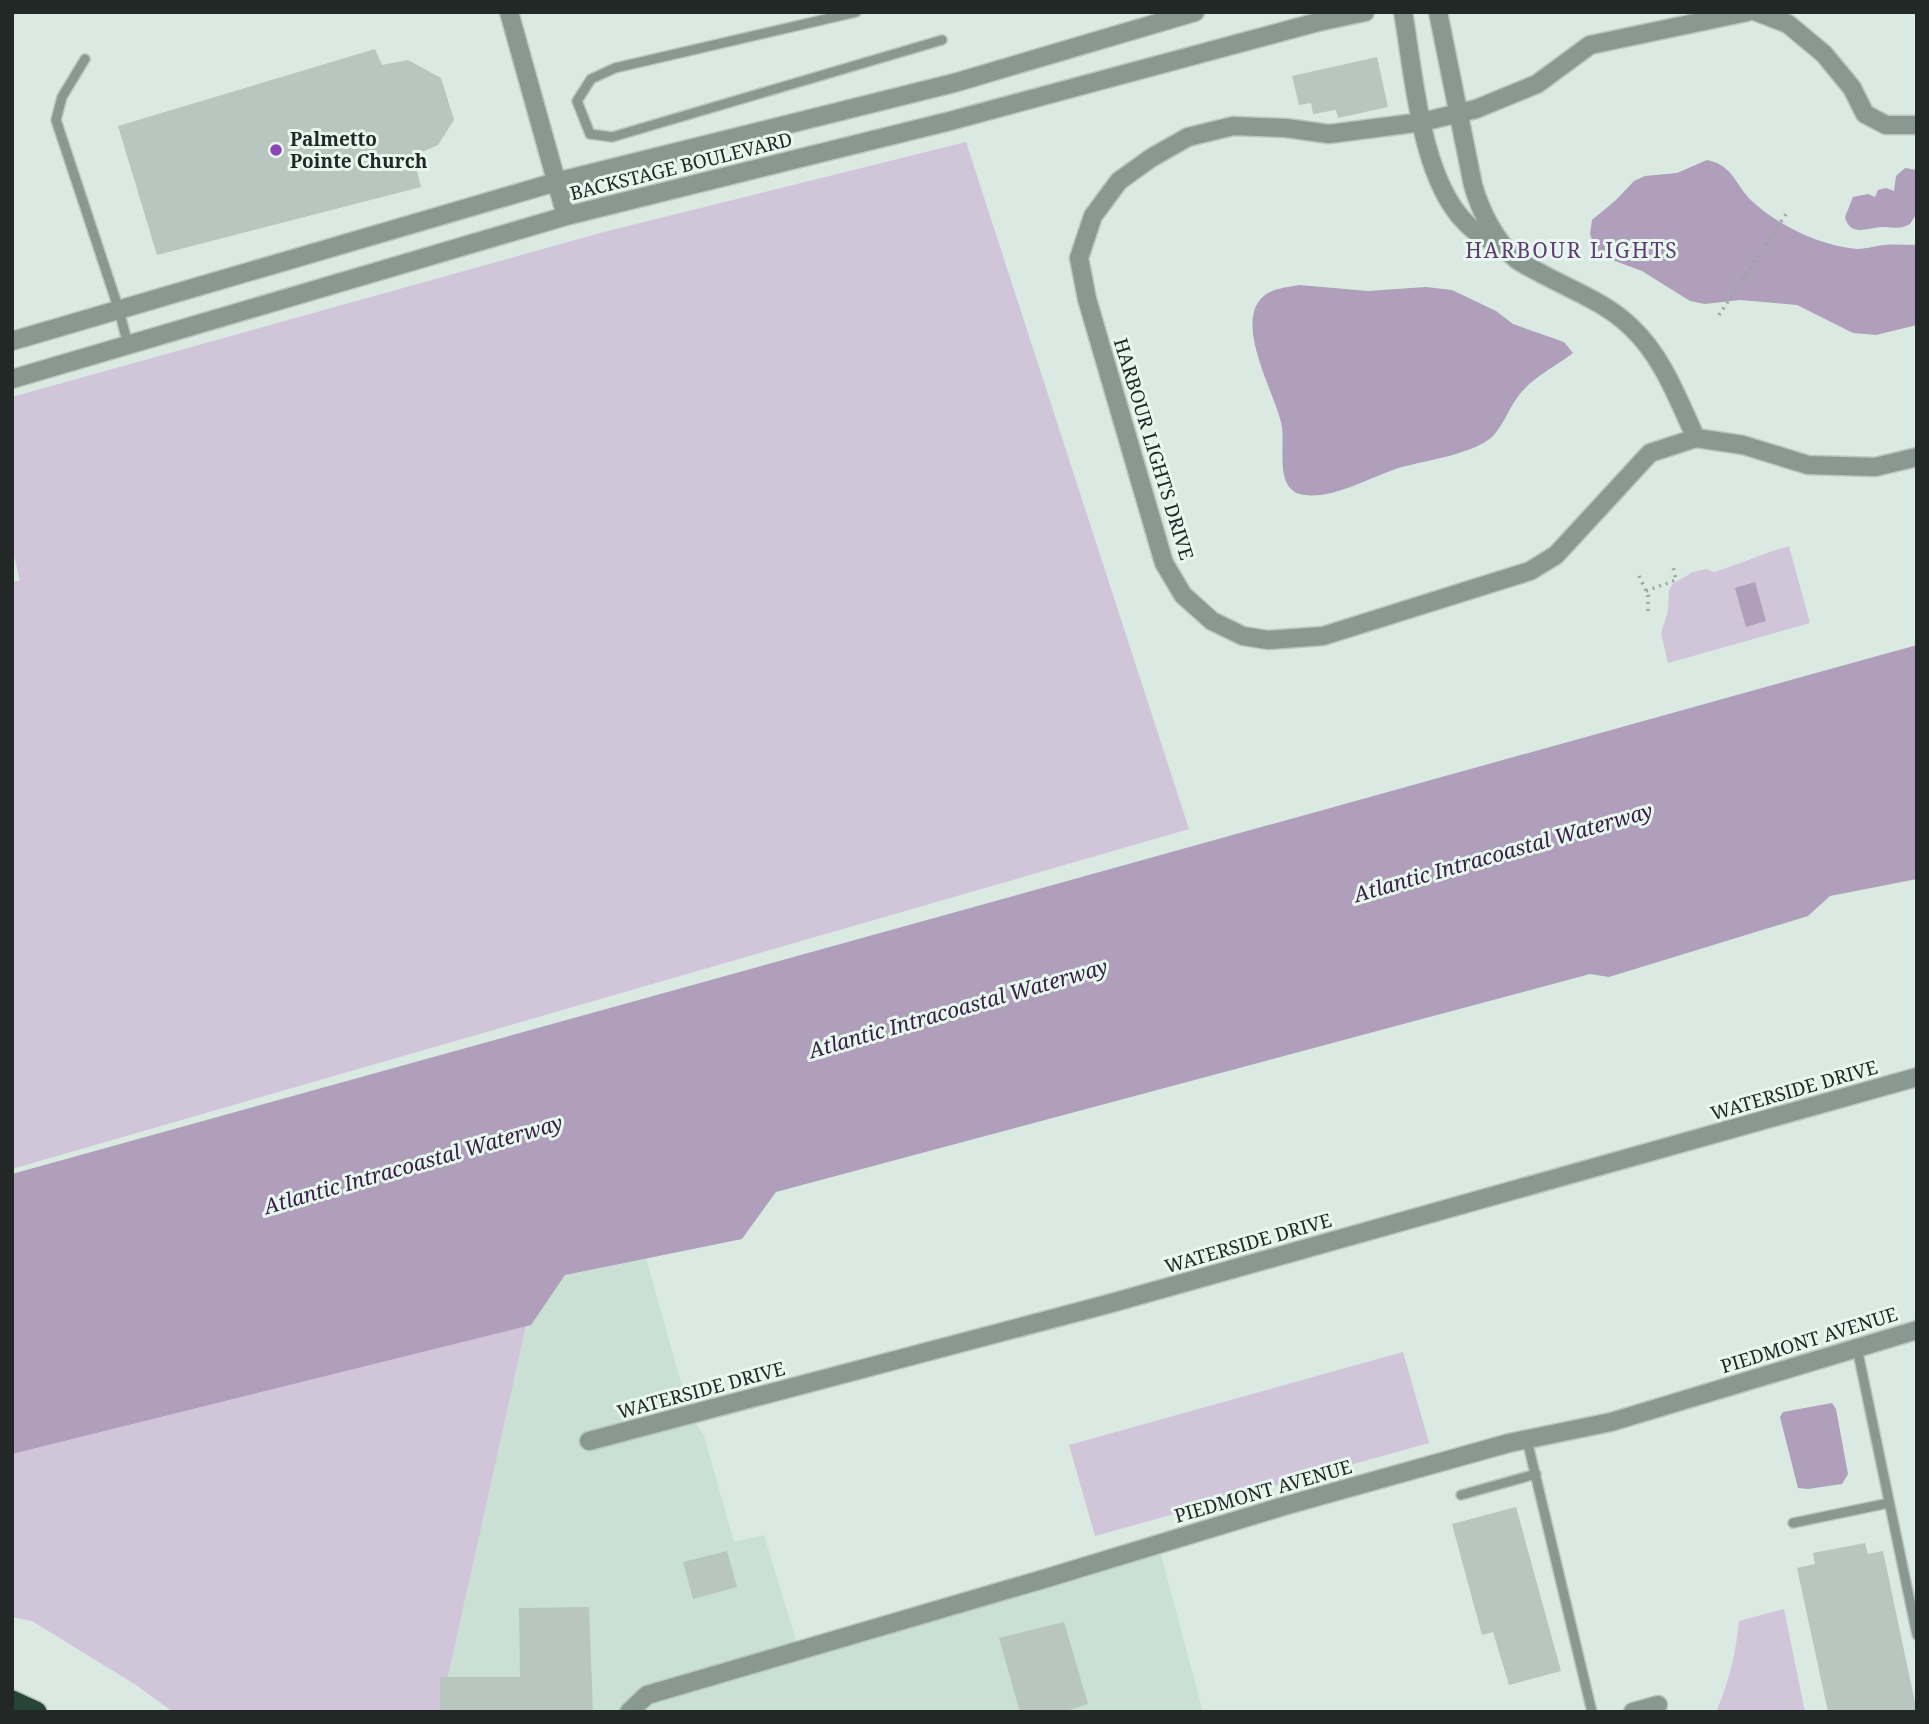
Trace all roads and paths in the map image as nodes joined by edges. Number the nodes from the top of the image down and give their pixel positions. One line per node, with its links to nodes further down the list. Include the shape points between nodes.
1 (509, 12): 14 (street)
2 (856, 12): 9 (lane, via 615,68 591,79 577,101 590,134 612,137)
3 (1195, 12): 14 (street, BACKSTAGE BOULEVARD, via 954,83)
4 (1365, 12): 16 (street, BACKSTAGE BOULEVARD)
5 (1403, 12): 12 (street)
6 (1438, 12): 11 (street)
7 (1747, 12): 11 (street, HARBOUR LIGHTS DRIVE, via 1590,45 1537,84)
8 (1757, 12): 13 (street, via 1788,24 1824,54 1865,114 1886,125)
9 (942, 40)
10 (85, 59): 18 (lane, via 62,97 56,120)
11 (1458, 113): 12 (street, HARBOUR LIGHTS DRIVE); 17 (street, via 1479,204)
12 (1422, 122): 17 (street, via 1426,146 1454,211 1479,234); 23 (street, HARBOUR LIGHTS DRIVE, via 1329,134 1233,126 1188,137 1119,181 1093,216 1079,258 1087,299 1164,563 1183,595 1213,621 1242,636 1268,640 1323,636 1530,571 1556,555 1650,453)
13 (1916, 125)
14 (556, 182): 16 (street); 18 (street, BACKSTAGE BOULEVARD)
15 (1788, 211): 19 (path)
16 (566, 216): 21 (street, BACKSTAGE BOULEVARD)
17 (1506, 248): 23 (street, via 1517,260 1594,300 1632,328 1660,361)
18 (119, 310): 20 (street, BACKSTAGE BOULEVARD); 21 (lane)
19 (1719, 314)
20 (12, 341)
21 (128, 345): 22 (street, BACKSTAGE BOULEVARD)
22 (12, 379)
23 (1696, 438): 24 (street, HARBOUR LIGHTS DRIVE, via 1743,445 1808,465 1875,467)
24 (1917, 457)
25 (1673, 567): 27 (path, via 1676,581)
26 (1639, 576): 27 (path)
27 (1646, 591): 28 (path)
28 (1648, 614)
29 (1917, 1077): 33 (street, WATERSIDE DRIVE, via 1108,1304)
30 (1917, 1330): 31 (street, PIEDMONT AVENUE)
31 (1857, 1348): 32 (street, PIEDMONT AVENUE, via 1611,1422); 36 (lane)
32 (1527, 1440): 34 (lane); 42 (street, PIEDMONT AVENUE, via 1284,1506 647,1695)
33 (589, 1441)
34 (1536, 1474): 35 (lane); 43 (lane)
35 (1461, 1494)
36 (1889, 1503): 37 (lane); 38 (lane)
37 (1793, 1523)
38 (1917, 1636)
39 (12, 1701): 41 (highway)
40 (1658, 1705): 44 (street)
41 (36, 1712)
42 (629, 1712)
43 (1592, 1712)
44 (1633, 1712)

